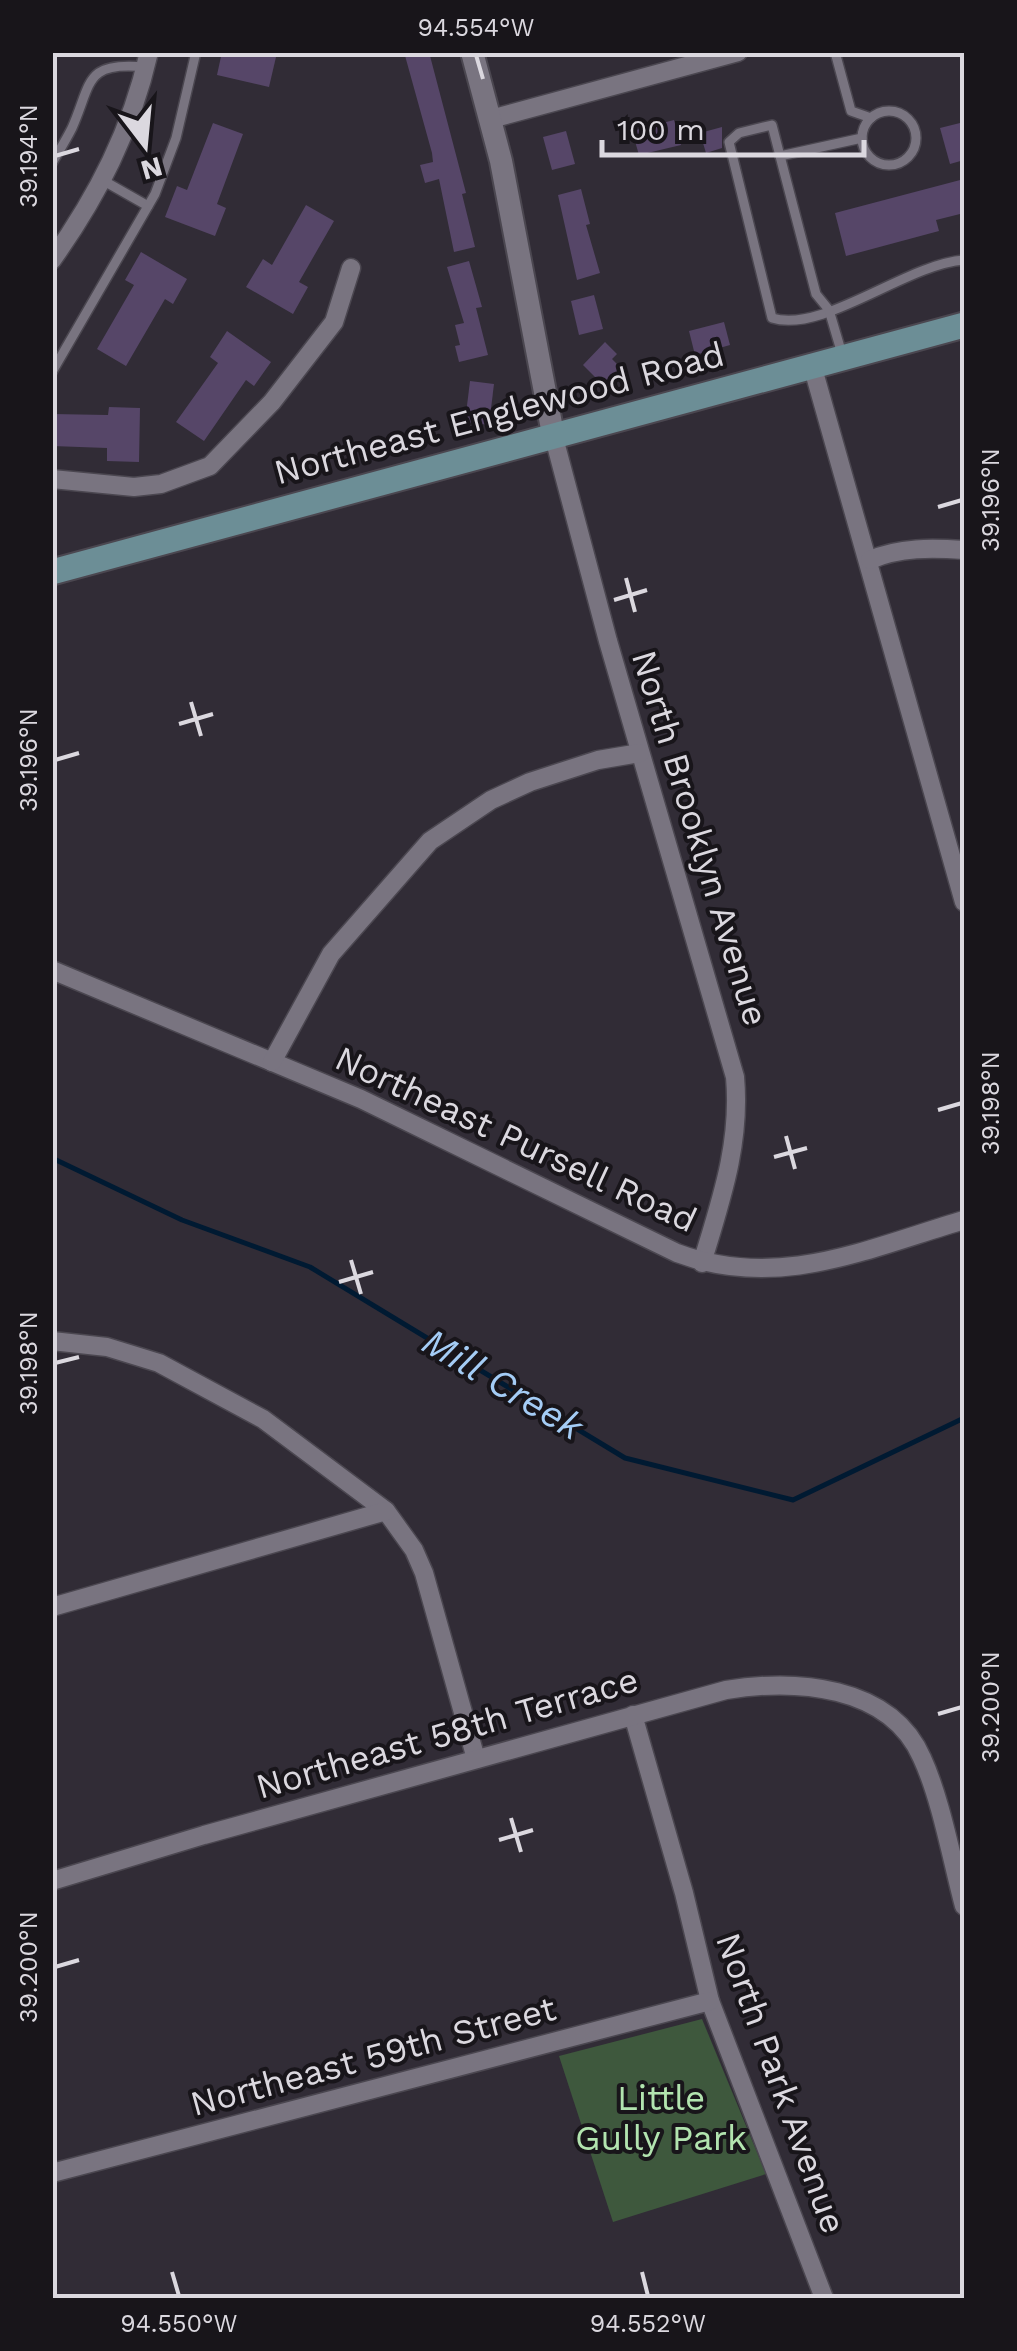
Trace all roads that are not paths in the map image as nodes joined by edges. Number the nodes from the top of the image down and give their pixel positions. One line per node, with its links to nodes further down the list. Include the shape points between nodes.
1 (196, 52): 12 (lane, via 176,138)
2 (472, 52): 7 (street)
3 (738, 52): 7 (street)
4 (835, 52): 6 (lane, via 851,111)
5 (147, 60): 10 (lane, via 119,64 87,84); 11 (street)
6 (870, 118): 8 (lane); 8 (lane, via 886,111 904,115 914,128 915,146 905,160 888,165 871,158)
7 (491, 119): 21 (street)
8 (862, 138): 9 (lane)
9 (780, 156): 16 (lane, via 816,294); 16 (lane, via 772,125 730,142 772,318 788,323)
10 (52, 163)
11 (104, 181): 12 (lane); 13 (street)
12 (148, 206): 20 (lane)
13 (52, 260)
14 (964, 260): 16 (lane, via 909,274)
15 (351, 268): 22 (street, via 334,322 272,402 210,466 134,487)
16 (829, 310): 18 (lane)
17 (964, 325): 18 (main road, Northeast Englewood Road)
18 (842, 357): 19 (main road, Northeast Englewood Road)
19 (812, 365): 21 (main road, Northeast Englewood Road); 24 (street)
20 (52, 372)
21 (553, 434): 25 (main road, Northeast Englewood Road); 26 (street, North Brooklyn Avenue)
22 (52, 479)
23 (964, 550): 24 (street, via 913,549)
24 (870, 560): 27 (street)
25 (52, 572)
26 (640, 754): 29 (street, via 530,782 430,840 331,954); 31 (street, North Brooklyn Avenue, via 735,1077 734,1154)
27 (964, 902)
28 (52, 970): 29 (street, Northeast Pursell Road)
29 (272, 1062): 31 (street, Northeast Pursell Road)
30 (964, 1220): 31 (street, Northeast Pursell Road, via 784,1269)
31 (702, 1263)
32 (52, 1341): 33 (street, via 107,1346 159,1362 263,1419)
33 (386, 1511): 34 (street); 36 (street, via 424,1573)
34 (52, 1608)
35 (633, 1715): 36 (street, Northeast 58th Terrace); 38 (street, Northeast 58th Terrace, via 770,1684 862,1700 901,1727 922,1757); 39 (street, North Park Avenue)
36 (476, 1759): 37 (street, Northeast 58th Terrace)
37 (52, 1880)
38 (964, 1906)
39 (710, 2001): 40 (street, Northeast 59th Street); 41 (street, North Park Avenue)
40 (52, 2173)
41 (824, 2298)

